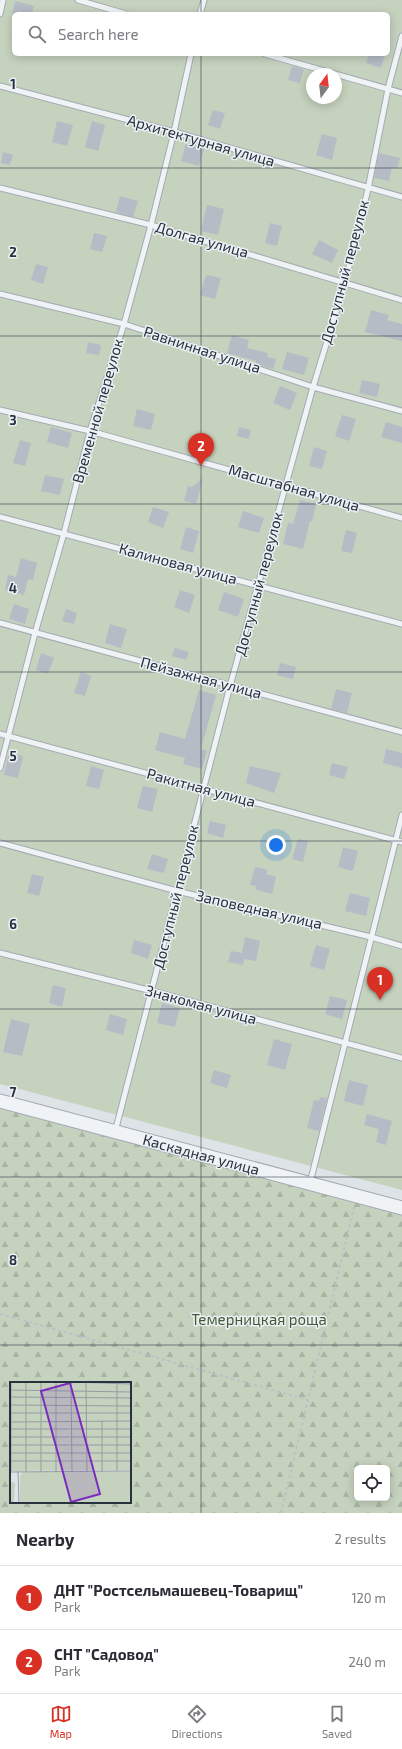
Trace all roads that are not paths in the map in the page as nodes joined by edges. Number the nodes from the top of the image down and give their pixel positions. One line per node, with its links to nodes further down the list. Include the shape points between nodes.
1 (3, 0): 6 (lane)
2 (78, 0): 4 (lane)
3 (204, 0): 5 (lane)
4 (119, 12)
5 (201, 12)
6 (0, 14)
7 (402, 36): 11 (lane, Доступный переулок)
8 (191, 56): 13 (lane, Временной переулок)
9 (272, 56): 11 (lane)
10 (0, 86): 13 (lane, Архитектурная улица)
11 (388, 89): 12 (lane); 15 (lane, Доступный переулок)
12 (402, 93)
13 (174, 132): 15 (lane, Архитектурная улица); 17 (lane, Временной переулок)
14 (0, 188): 17 (lane, Долгая улица)
15 (368, 189): 16 (lane, Архитектурная улица); 18 (lane, Доступный переулок)
16 (402, 198)
17 (151, 225): 18 (lane, Долгая улица); 21 (lane, Временной переулок)
18 (345, 283): 20 (lane, Долгая улица); 22 (lane, Доступный переулок)
19 (0, 294): 21 (lane, Равнинная улица)
20 (402, 300)
21 (124, 324): 22 (lane, Равнинная улица); 25 (lane, Временной переулок)
22 (313, 387): 24 (lane, Равнинная улица); 26 (lane, Доступный переулок)
23 (0, 410): 25 (lane, Масштабная улица)
24 (402, 411)
25 (90, 431): 26 (lane, Масштабная улица); 29 (lane, Временной переулок)
26 (286, 486): 28 (lane, Масштабная улица); 30 (lane, Доступный переулок)
27 (0, 517): 29 (lane, Калиновая улица)
28 (402, 518)
29 (64, 533): 30 (lane, Калиновая улица); 33 (lane, Временной переулок)
30 (259, 586): 32 (lane, Калиновая улица); 34 (lane, Доступный переулок)
31 (0, 623): 33 (lane, Пейзажная улица)
32 (402, 624)
33 (35, 633): 34 (lane, Пейзажная улица); 37 (lane, Временной переулок)
34 (230, 686): 35 (lane, Пейзажная улица); 39 (lane, Доступный переулок)
35 (402, 732)
36 (0, 734): 37 (lane, Ракитная улица)
37 (8, 736): 38 (lane, Временной переулок); 39 (lane, Ракитная улица)
38 (0, 768)
39 (204, 789): 41 (lane, Ракитная улица); 44 (lane, Доступный переулок)
40 (402, 815): 41 (lane)
41 (396, 840): 42 (lane, Ракитная улица); 45 (lane)
42 (402, 842)
43 (0, 843): 44 (lane, Заповедная улица)
44 (177, 891): 45 (lane, Заповедная улица); 48 (lane, Доступный переулок)
45 (371, 937): 46 (lane, Заповедная улица); 49 (lane)
46 (402, 946)
47 (0, 953): 48 (lane, Знакомая улица)
48 (152, 991): 49 (lane, Знакомая улица); 52 (lane, Доступный переулок)
49 (346, 1043): 50 (lane, Знакомая улица); 53 (lane)
50 (402, 1058)
51 (0, 1101): 52 (street, Каскадная улица)
52 (115, 1132): 53 (street, Каскадная улица)
53 (310, 1183): 54 (street, Каскадная улица)
54 (402, 1208)

